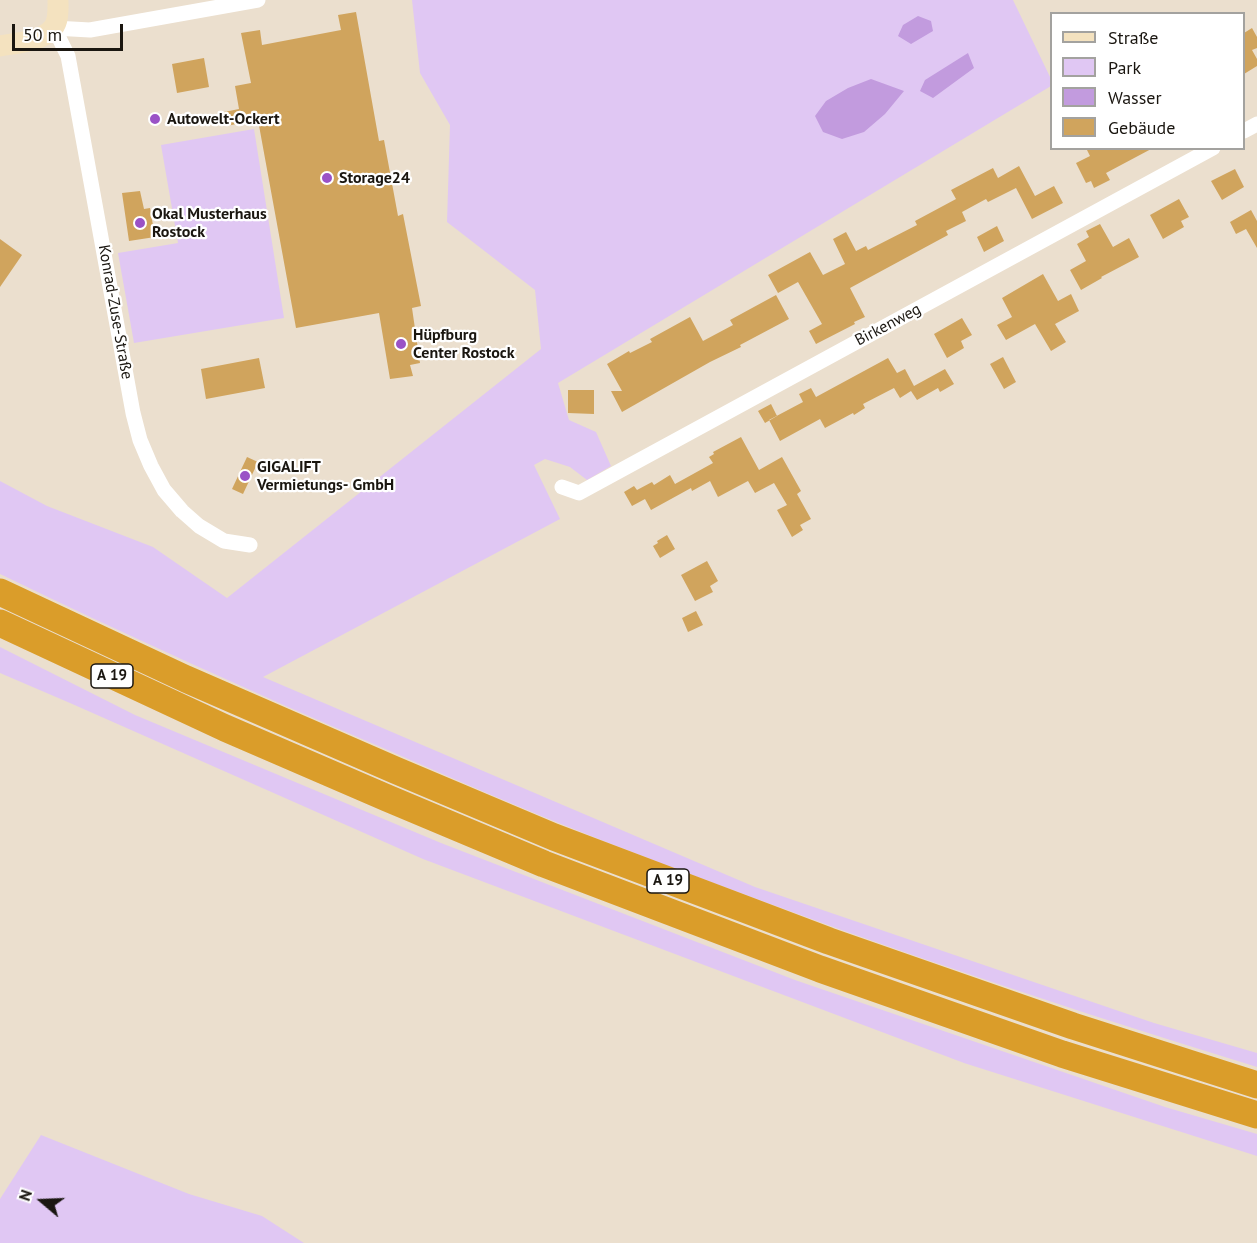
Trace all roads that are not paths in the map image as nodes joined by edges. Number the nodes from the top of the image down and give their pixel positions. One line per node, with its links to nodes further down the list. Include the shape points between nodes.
1 (58, 0): 3 (street, via 57,20)
2 (258, 0): 3 (street, via 90,30)
3 (50, 31): 4 (street, via 36,39); 7 (street, Konrad-Zuse-Straße, via 68,56 140,440 164,490 182,511 224,541)
4 (0, 46)
5 (1209, 150): 6 (street, Birkenweg, via 579,493)
6 (562, 487)
7 (250, 545)
8 (0, 592): 10 (highway, A 19, via 186,679 554,837 829,941)
9 (0, 623): 11 (highway, A 19, via 225,728 544,864 831,973 1062,1054)
10 (1257, 1085)
11 (1257, 1115)

